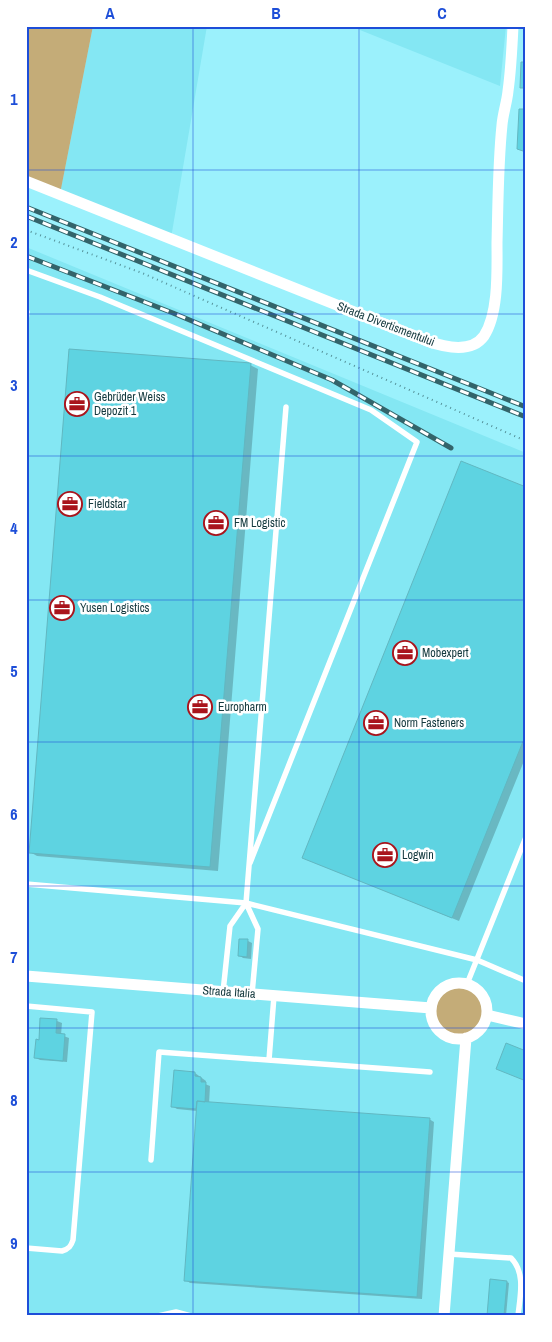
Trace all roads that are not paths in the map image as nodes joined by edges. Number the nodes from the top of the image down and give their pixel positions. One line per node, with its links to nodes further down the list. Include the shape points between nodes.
1 (513, 26): 2 (street, Strada Divertismentului, via 502,124 496,291 488,328 476,344 452,347 427,341)
2 (26, 181)
3 (26, 270): 8 (lane, via 100,296 371,410 417,442)
4 (27, 312): 5 (lane)
5 (26, 320)
6 (286, 407): 8 (lane)
7 (526, 837): 11 (lane)
8 (250, 863): 10 (lane)
9 (26, 884): 10 (lane)
10 (246, 903): 11 (lane); 15 (lane, via 230,926); 16 (lane, via 258,929)
11 (477, 960): 13 (lane); 14 (lane)
12 (26, 976): 15 (street, Strada Italia)
13 (526, 981)
14 (467, 984): 19 (street, via 444,987 433,1000); 20 (street, via 480,993)
15 (223, 992): 16 (street, Strada Italia)
16 (252, 994): 17 (street, Strada Italia)
17 (274, 996): 19 (street, Strada Italia); 23 (lane)
18 (26, 1006): 26 (lane, via 92,1012 73,1240 71,1246 62,1251)
19 (432, 1008): 22 (street, via 438,1029 451,1037)
20 (487, 1015): 21 (street); 22 (street, via 480,1030)
21 (526, 1024)
22 (466, 1038): 27 (street)
23 (269, 1060): 24 (lane); 25 (lane, via 159,1052)
24 (430, 1072)
25 (151, 1160)
26 (26, 1248)
27 (449, 1254): 30 (street); 31 (lane, via 511,1258 518,1265 521,1277)
28 (158, 1316): 29 (lane, via 176,1312)
29 (191, 1316)
30 (444, 1316)
31 (518, 1316)

